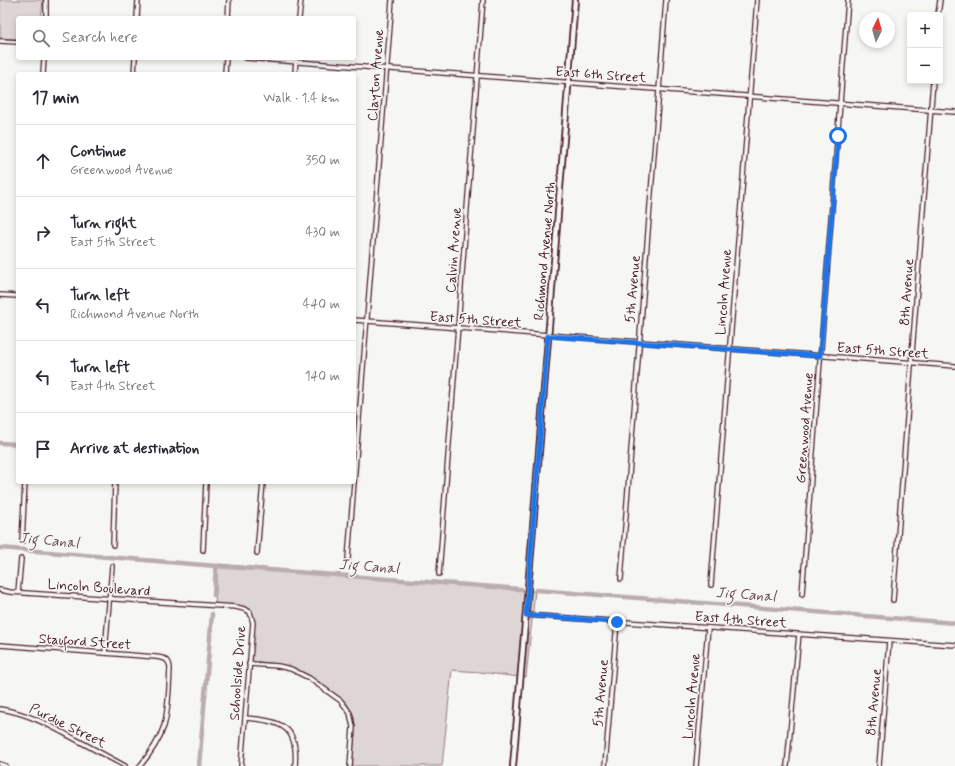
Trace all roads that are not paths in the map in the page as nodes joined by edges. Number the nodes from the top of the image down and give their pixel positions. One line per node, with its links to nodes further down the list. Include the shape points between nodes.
1 (46, 0): 13 (street)
2 (138, 0): 14 (street)
3 (228, 0): 15 (street)
4 (301, 0): 16 (street)
5 (392, 0): 23 (street, Clayton Avenue)
6 (483, 0): 28 (street, Calvin Avenue)
7 (575, 0): 29 (street, Richmond Avenue North)
8 (666, 0): 31 (street, 5th Avenue)
9 (757, 0): 32 (street, Lincoln Avenue)
10 (848, 0): 33 (street, Greenwood Avenue)
11 (940, 0): 12 (street)
12 (938, 12)
13 (46, 16)
14 (137, 16)
15 (228, 16)
16 (299, 16)
17 (0, 41): 18 (street)
18 (16, 42)
19 (44, 60): 24 (street)
20 (135, 60): 25 (street)
21 (226, 60): 26 (street)
22 (296, 60): 23 (street, East 6th Street); 27 (street)
23 (387, 69): 28 (street, East 6th Street); 39 (street, Clayton Avenue)
24 (43, 72)
25 (134, 72)
26 (225, 72)
27 (295, 72)
28 (477, 76): 29 (street, East 6th Street); 40 (street, Calvin Avenue)
29 (568, 82): 31 (street, East 6th Street); 41 (street, Richmond Avenue North)
30 (933, 84): 34 (street, 8th Avenue)
31 (659, 90): 32 (street, East 6th Street); 42 (street, 5th Avenue)
32 (750, 97): 33 (street, East 6th Street); 43 (street, Lincoln Avenue)
33 (841, 103): 34 (street, East 6th Street); 44 (street, Greenwood Avenue)
34 (931, 110): 35 (street, East 6th Street); 45 (street, 8th Avenue)
35 (955, 112)
36 (0, 295): 37 (street)
37 (16, 296)
38 (356, 320): 39 (street, East 5th Street)
39 (367, 321): 40 (street, East 5th Street); 47 (street, Clayton Avenue)
40 (458, 328): 41 (street, East 5th Street); 60 (street, Calvin Avenue)
41 (548, 336): 42 (street, East 5th Street); 69 (street, Richmond Avenue North)
42 (639, 342): 43 (street, East 5th Street); 61 (street, 5th Avenue)
43 (730, 349): 44 (street, East 5th Street); 62 (street, Lincoln Avenue)
44 (820, 356): 45 (street, East 5th Street); 65 (street, Greenwood Avenue)
45 (911, 363): 46 (street, East 5th Street); 67 (street, 8th Avenue)
46 (955, 366)
47 (356, 459)
48 (25, 484): 53 (street)
49 (115, 484): 54 (street)
50 (206, 484): 55 (street)
51 (263, 484): 56 (street)
52 (354, 484): 58 (street, Clayton Avenue)
53 (22, 541)
54 (113, 545)
55 (203, 550)
56 (257, 553)
57 (21, 559): 64 (street)
58 (348, 559)
59 (112, 566): 66 (street)
60 (439, 574)
61 (620, 579)
62 (711, 585)
63 (0, 590): 64 (street, Lincoln Boulevard)
64 (18, 592): 66 (street, Lincoln Boulevard)
65 (802, 594)
66 (109, 599): 68 (street, Lincoln Boulevard); 76 (street)
67 (893, 600)
68 (197, 605): 77 (street, Schoolside Drive, via 236,607 250,612 253,623)
69 (526, 615): 70 (street, East 4th Street); 87 (street, Richmond Avenue North)
70 (617, 622): 71 (street, East 4th Street); 88 (street, 5th Avenue)
71 (708, 628): 72 (street, East 4th Street); 89 (street, Lincoln Avenue)
72 (798, 634): 73 (street, East 4th Street); 90 (street)
73 (889, 641): 74 (street, East 4th Street); 91 (street, 8th Avenue)
74 (955, 645)
75 (0, 646): 76 (street, Stauford Street)
76 (105, 653): 83 (street, Stauford Street, via 161,657 170,663 164,725 153,750)
77 (249, 664): 79 (street, Schoolside Drive); 86 (street, via 291,669 309,678 346,706 352,720 353,732)
78 (0, 709): 82 (street, Purdue Street, via 44,722)
79 (245, 718): 84 (street, Schoolside Drive); 85 (street, via 273,721 286,729 296,746)
80 (0, 764): 81 (street)
81 (6, 766)
82 (125, 766)
83 (140, 766)
84 (241, 766)
85 (295, 766)
86 (350, 766)
87 (513, 766)
88 (605, 766)
89 (696, 766)
90 (787, 766)
91 (879, 766)

